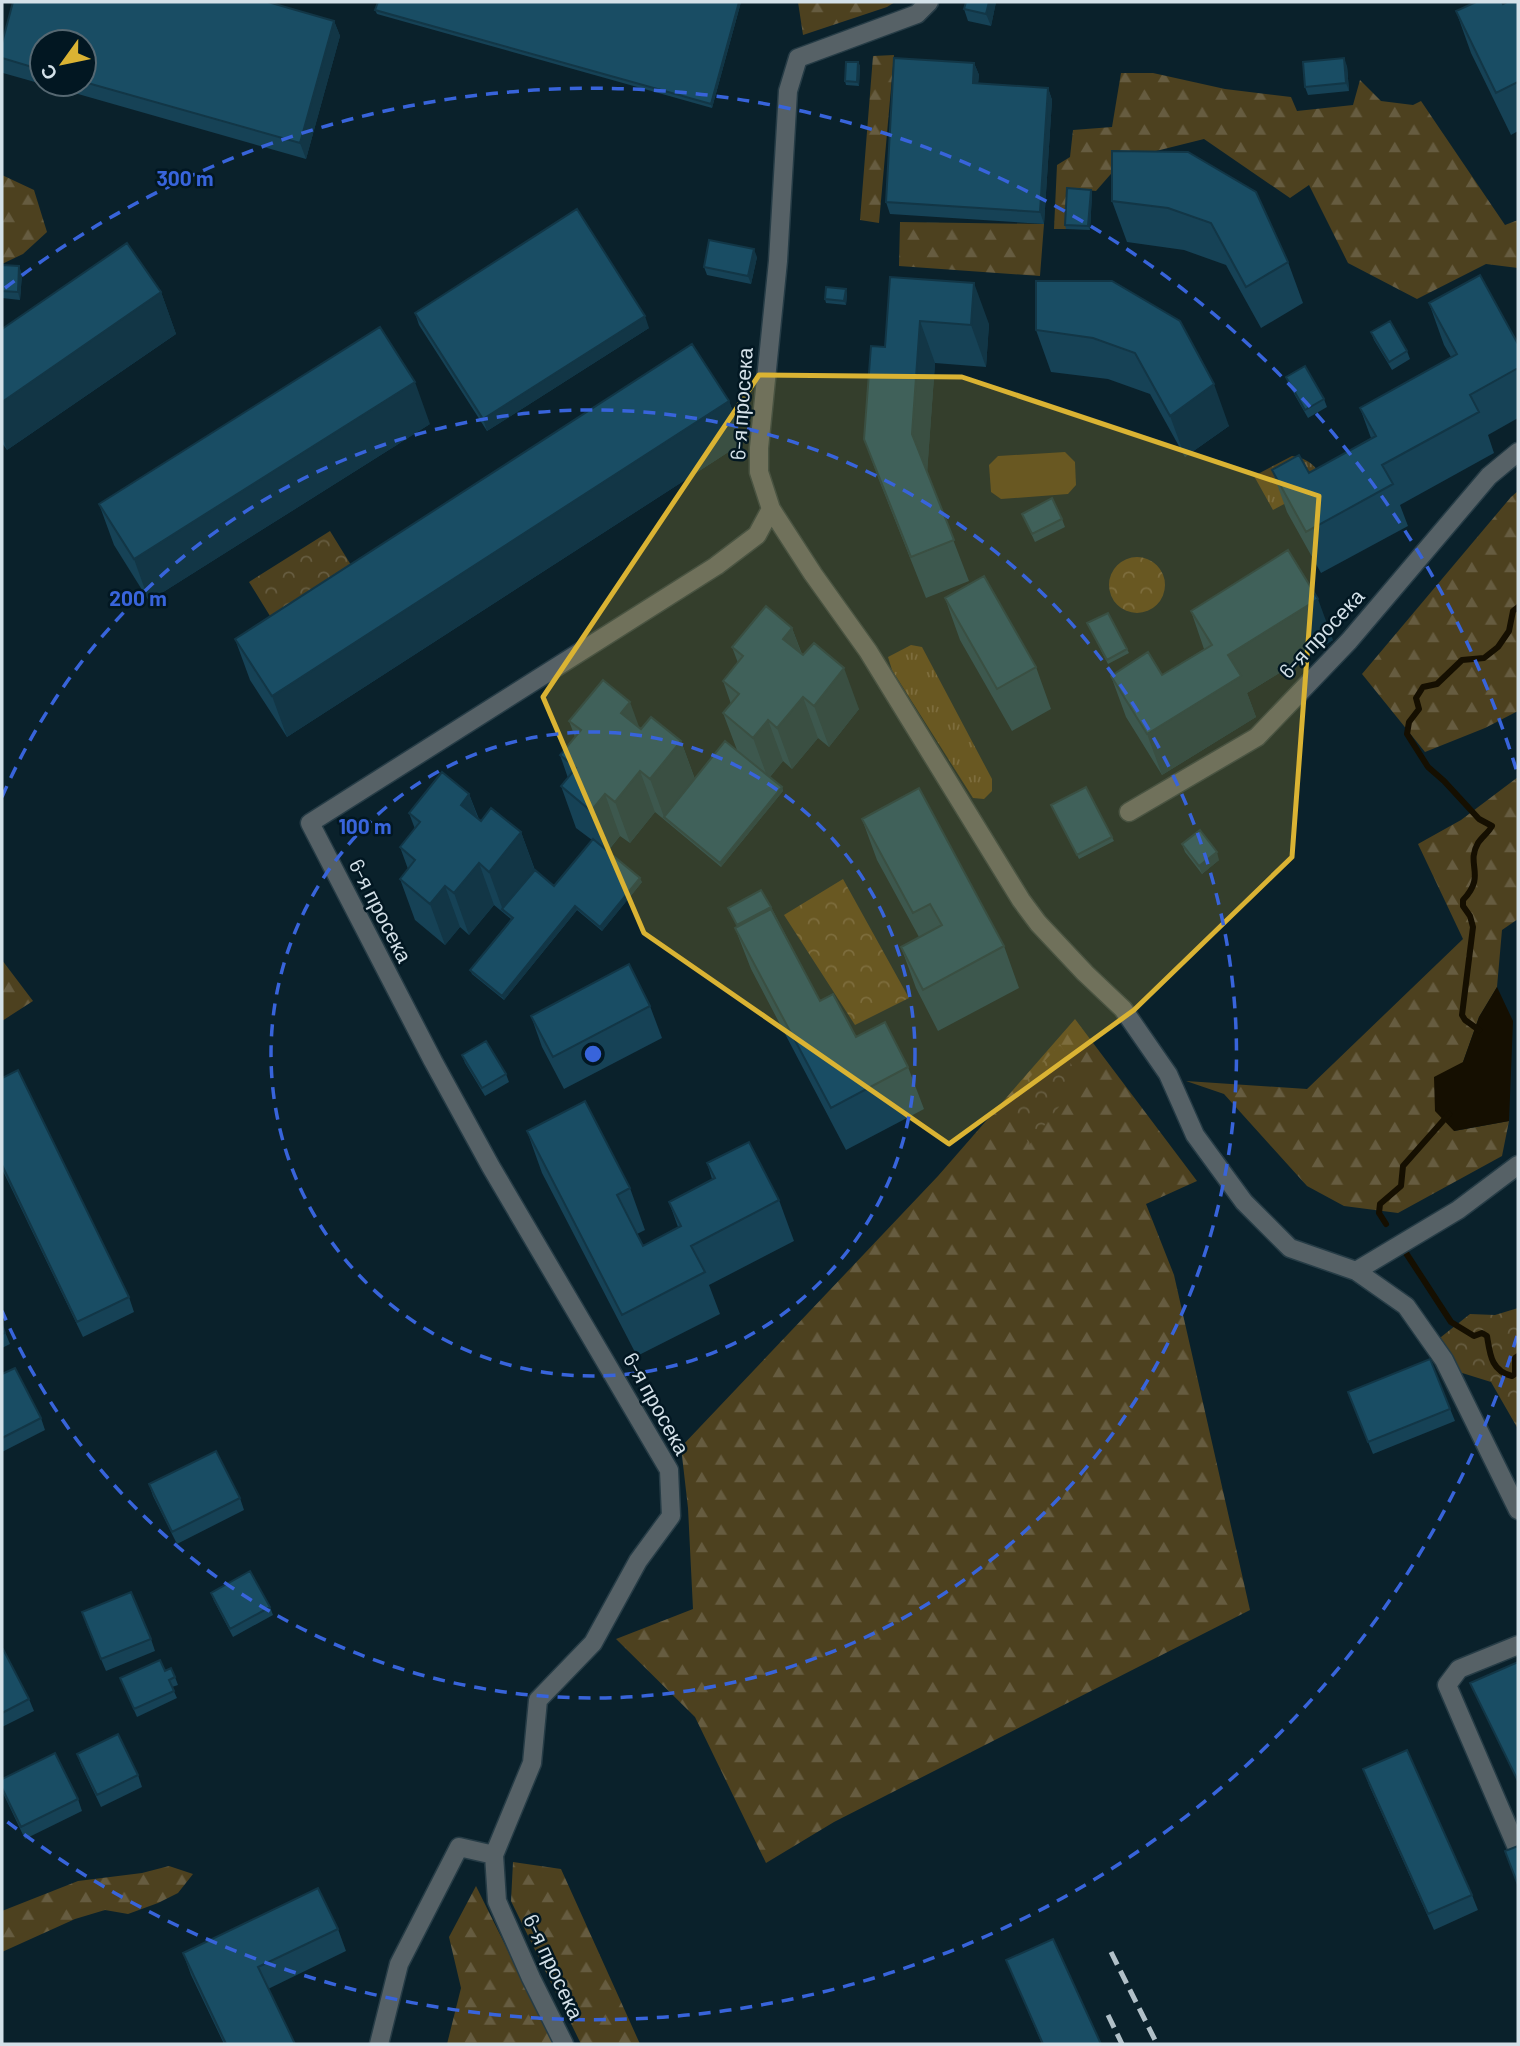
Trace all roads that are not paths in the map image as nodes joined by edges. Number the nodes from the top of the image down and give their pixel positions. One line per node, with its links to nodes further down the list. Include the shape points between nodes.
1 (929, 2): 3 (street, 6-я просека, via 917,14 797,58 788,91 778,261 759,448 759,472)
2 (1518, 452): 4 (street, 6-я просека, via 1489,476 1349,641 1257,737)
3 (771, 509): 6 (street, via 868,651 1021,900 1123,1009 1168,1074 1195,1135 1244,1202 1290,1248); 10 (street, 6-я просека, via 757,535 716,566 310,823 491,1167 669,1470 671,1516 638,1562 593,1643 538,1700 532,1763)
4 (1129, 812)
5 (1518, 1165): 6 (street, via 1458,1210)
6 (1356, 1271): 7 (street, via 1406,1306 1444,1360)
7 (1518, 1510)
8 (1518, 1645): 9 (street, via 1459,1669 1447,1685)
9 (1518, 1850)
10 (494, 1855): 11 (street, via 459,1847 398,1964); 12 (street, 6-я просека, via 497,1901)
11 (379, 2044)
12 (564, 2044)

